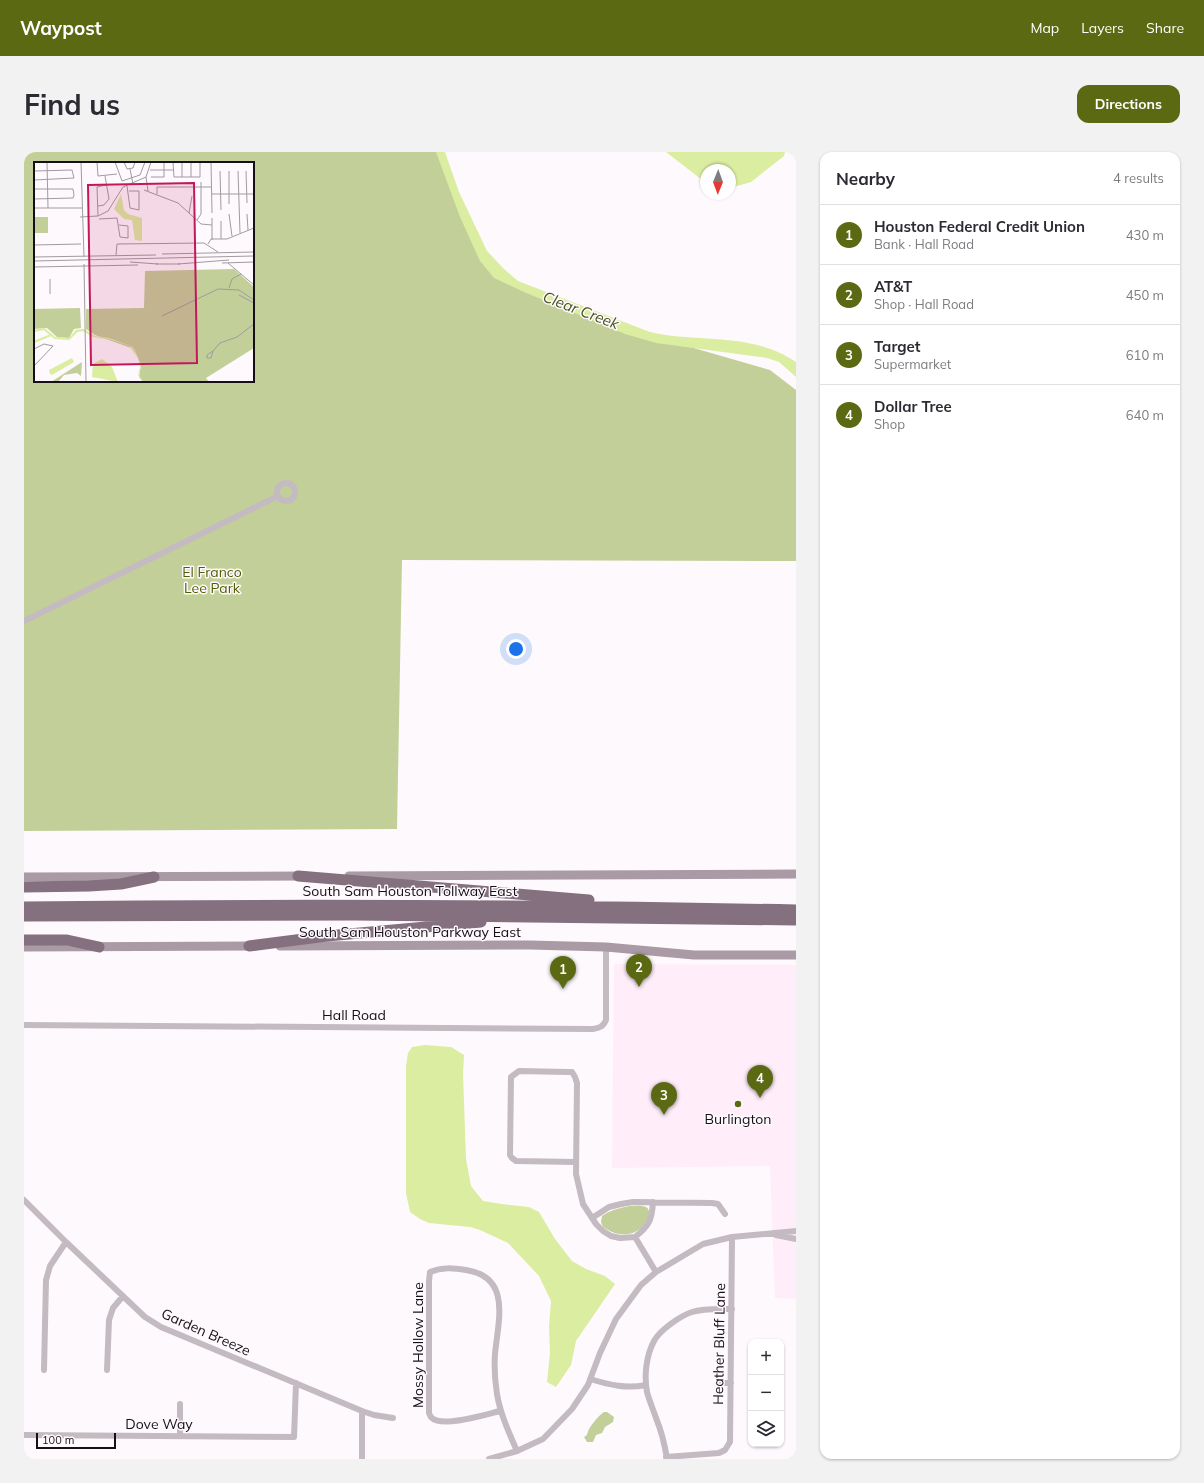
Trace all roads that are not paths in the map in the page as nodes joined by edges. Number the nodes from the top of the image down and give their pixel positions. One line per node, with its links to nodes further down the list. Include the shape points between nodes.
1 (278, 496): 2 (street)
2 (24, 621)
3 (796, 874): 4 (main road)
4 (298, 876): 6 (main road); 9 (highway, via 600,901)
5 (24, 877): 6 (main road)
6 (154, 877): 7 (highway, via 115,884)
7 (24, 887)
8 (24, 907): 9 (highway, South Sam Houston Tollway East)
9 (626, 907): 10 (highway, South Sam Houston Tollway East)
10 (796, 910)
11 (24, 916): 12 (highway, South Sam Houston Tollway East)
12 (534, 916): 13 (highway, South Sam Houston Tollway East); 15 (highway)
13 (796, 920)
14 (24, 940): 17 (highway, via 67,940)
15 (249, 946): 17 (main road, South Sam Houston Parkway East); 18 (main road, South Sam Houston Parkway East)
16 (24, 947): 17 (main road, South Sam Houston Parkway East)
17 (99, 947)
18 (606, 947): 19 (main road, South Sam Houston Parkway East, via 694,955); 20 (street, Hall Road, via 606,1020 600,1028 593,1029)
19 (796, 955)
20 (24, 1026)
21 (576, 1162): 21 (street, via 577,1083 572,1072 519,1071 511,1077 510,1155 516,1161); 25 (street, via 581,1199)
22 (24, 1200): 31 (street, Garden Breeze)
23 (653, 1202): 24 (street, via 712,1203 718,1204); 25 (street, via 609,1207); 28 (street, via 648,1225)
24 (725, 1214)
25 (592, 1218): 28 (street, via 611,1236)
26 (796, 1231): 27 (street)
27 (770, 1234): 29 (street); 30 (street)
28 (635, 1237): 32 (street)
29 (732, 1237): 32 (street, via 703,1244); 34 (street, Heather Bluff Lane)
30 (796, 1239)
31 (66, 1242): 33 (street, Garden Breeze); 35 (street, via 50,1266 46,1280)
32 (656, 1272): 37 (street, via 641,1284 616,1319)
33 (123, 1296): 36 (street, via 113,1308 109,1320); 38 (street, Garden Breeze, via 161,1327)
34 (732, 1309): 40 (street, Heather Bluff Lane); 41 (street, via 694,1312 669,1326 654,1340 648,1357)
35 (44, 1370)
36 (107, 1370)
37 (590, 1379): 41 (street, via 613,1386); 48 (street, via 572,1409 543,1438)
38 (296, 1383): 43 (street, Garden Breeze); 47 (street, Dove Way, via 294,1437)
39 (720, 1383): 40 (street)
40 (731, 1383): 49 (street, Heather Bluff Lane, via 730,1442 725,1450 719,1453)
41 (646, 1386): 49 (street)
42 (180, 1404): 47 (street)
43 (362, 1411): 45 (street, Garden Breeze); 50 (street)
44 (500, 1411): 44 (street, Mossy Hollow Lane, via 495,1355 499,1328 499,1299 494,1286 482,1274 468,1270 438,1268 430,1272 429,1281 428,1413 438,1421 448,1422); 48 (street)
45 (393, 1418)
46 (24, 1435): 47 (street, Dove Way)
47 (180, 1436)
48 (517, 1451): 51 (street)
49 (666, 1458)
50 (362, 1459)
51 (489, 1459)

